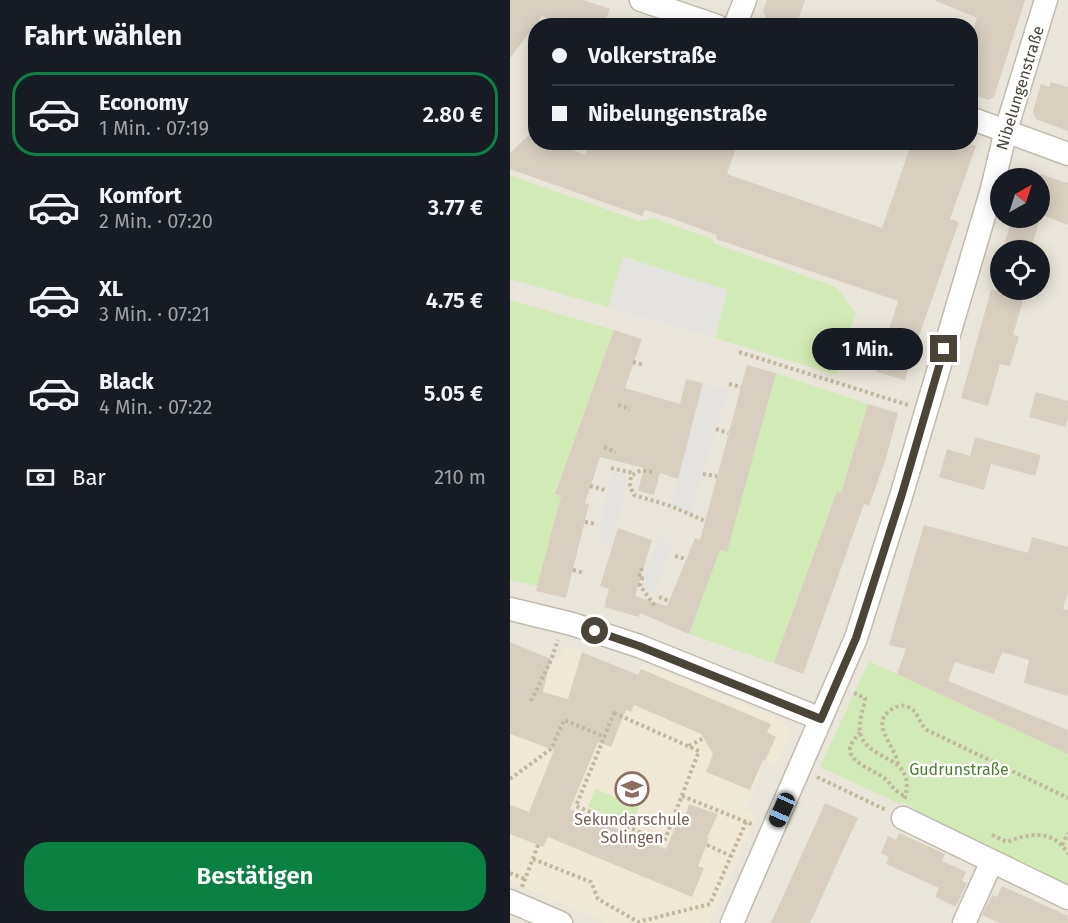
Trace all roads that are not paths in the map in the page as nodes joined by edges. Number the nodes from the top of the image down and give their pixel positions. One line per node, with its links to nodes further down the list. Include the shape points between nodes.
1 (641, 0): 4 (street)
2 (745, 0): 5 (street)
3 (1047, 0): 7 (street, Nibelungenstraße)
4 (694, 18)
5 (738, 18)
6 (978, 121): 7 (street)
7 (1006, 130): 8 (street); 10 (street, Nibelungenstraße, via 902,494 856,638)
8 (1068, 154)
9 (510, 609): 10 (street, via 639,646)
10 (821, 719): 16 (street, Nibelungenstraße)
11 (906, 804): 12 (street)
12 (992, 861): 13 (street); 17 (street)
13 (1068, 898)
14 (513, 902): 15 (street)
15 (561, 923)
16 (732, 923)
17 (964, 923)

